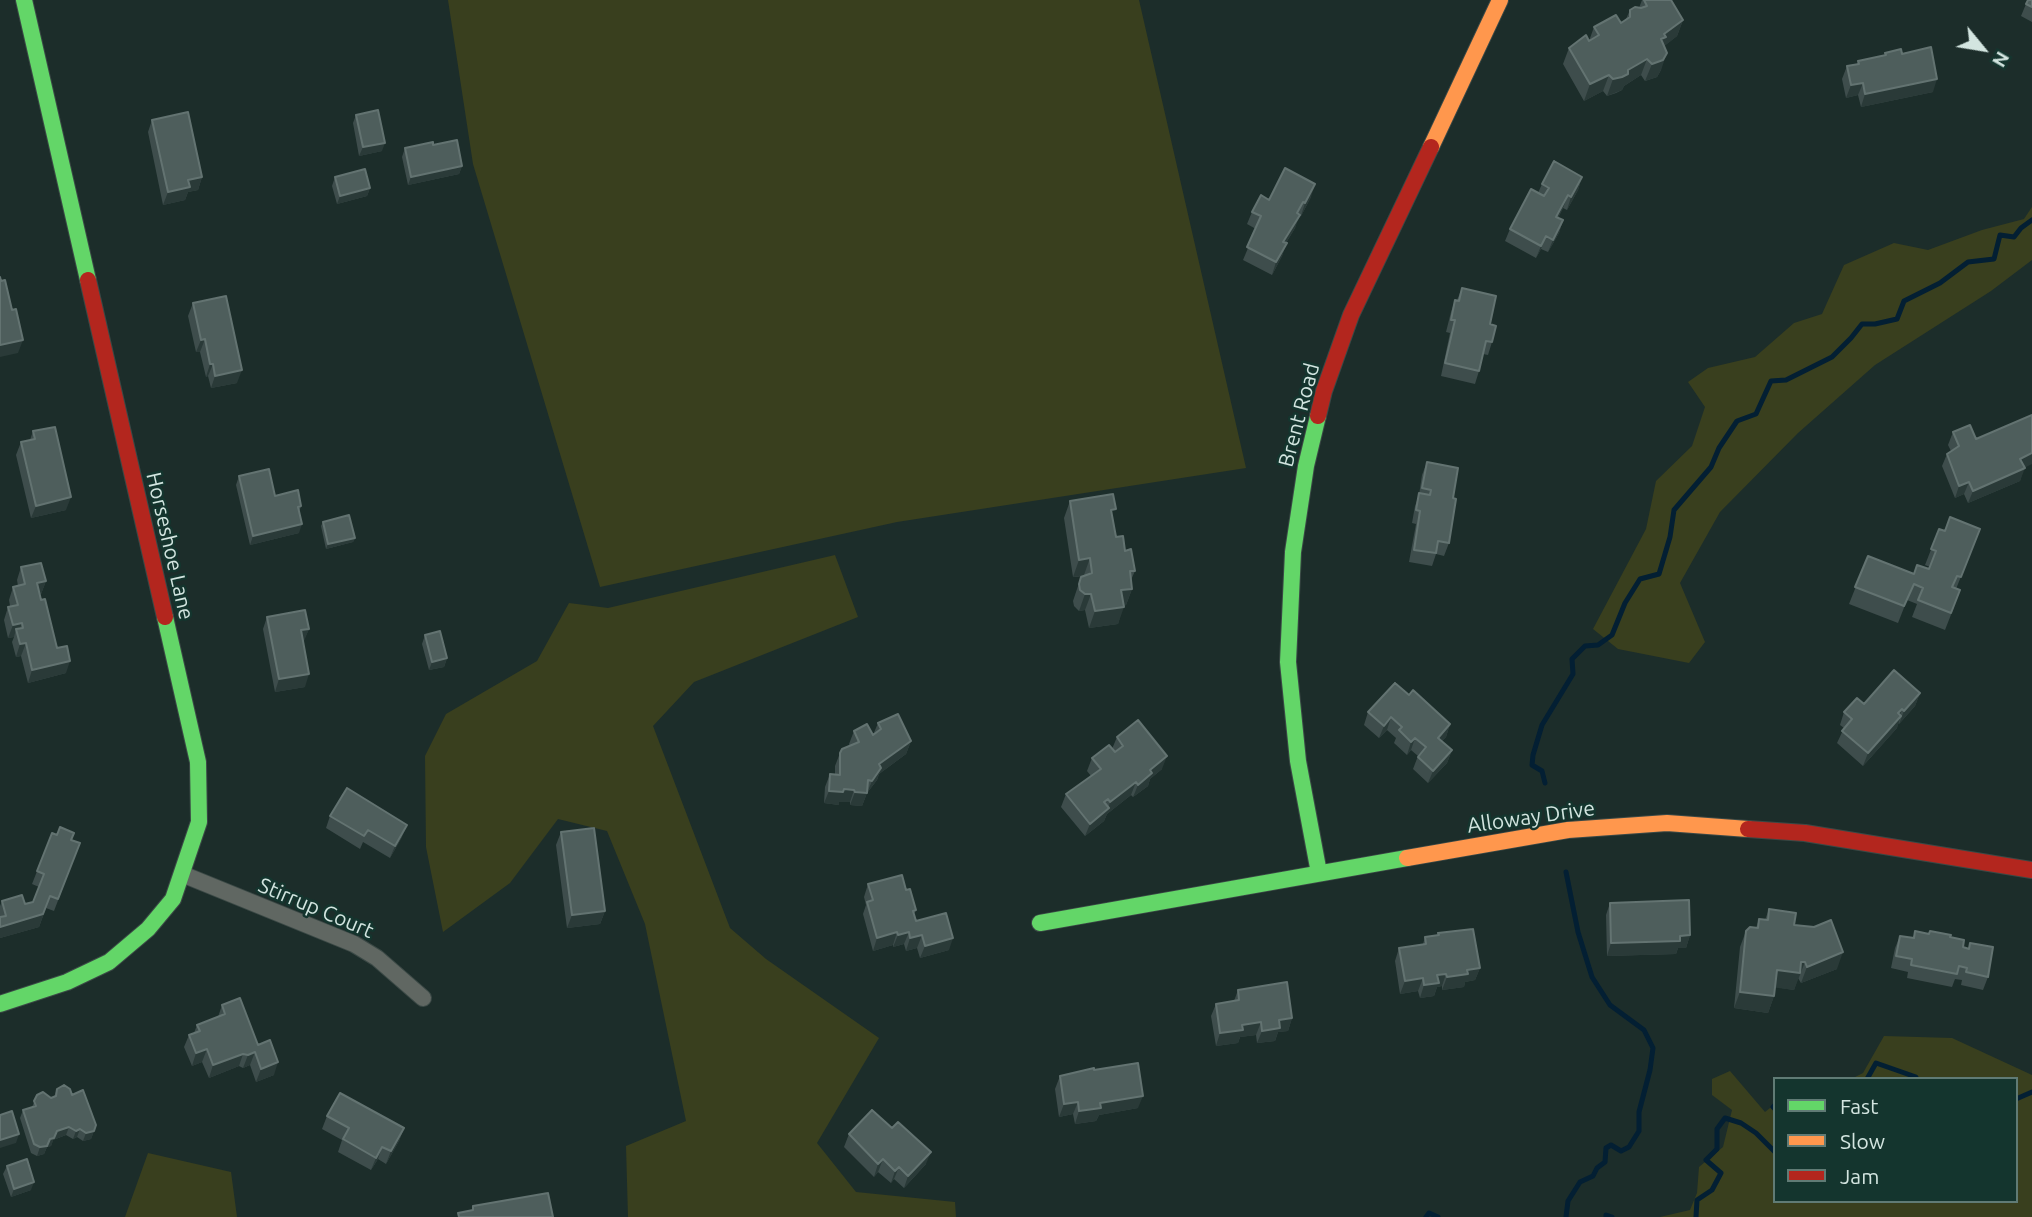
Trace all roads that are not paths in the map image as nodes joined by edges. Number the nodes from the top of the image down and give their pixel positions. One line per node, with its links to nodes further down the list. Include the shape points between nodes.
1 (24, 0): 5 (street, Horseshoe Lane, via 198,762 199,822)
2 (1500, 0): 4 (street, Brent Road, via 1351,315 1324,391 1306,466 1293,552 1288,662 1298,761)
3 (2032, 870): 4 (street, Alloway Drive, via 1805,833 1667,823 1568,830)
4 (1319, 873): 6 (street, Alloway Drive)
5 (181, 874): 7 (street, Stirrup Court, via 354,944 377,957); 8 (street, Horseshoe Lane, via 173,899 148,929 109,962 67,982)
6 (1040, 923)
7 (423, 998)
8 (0, 1004)

